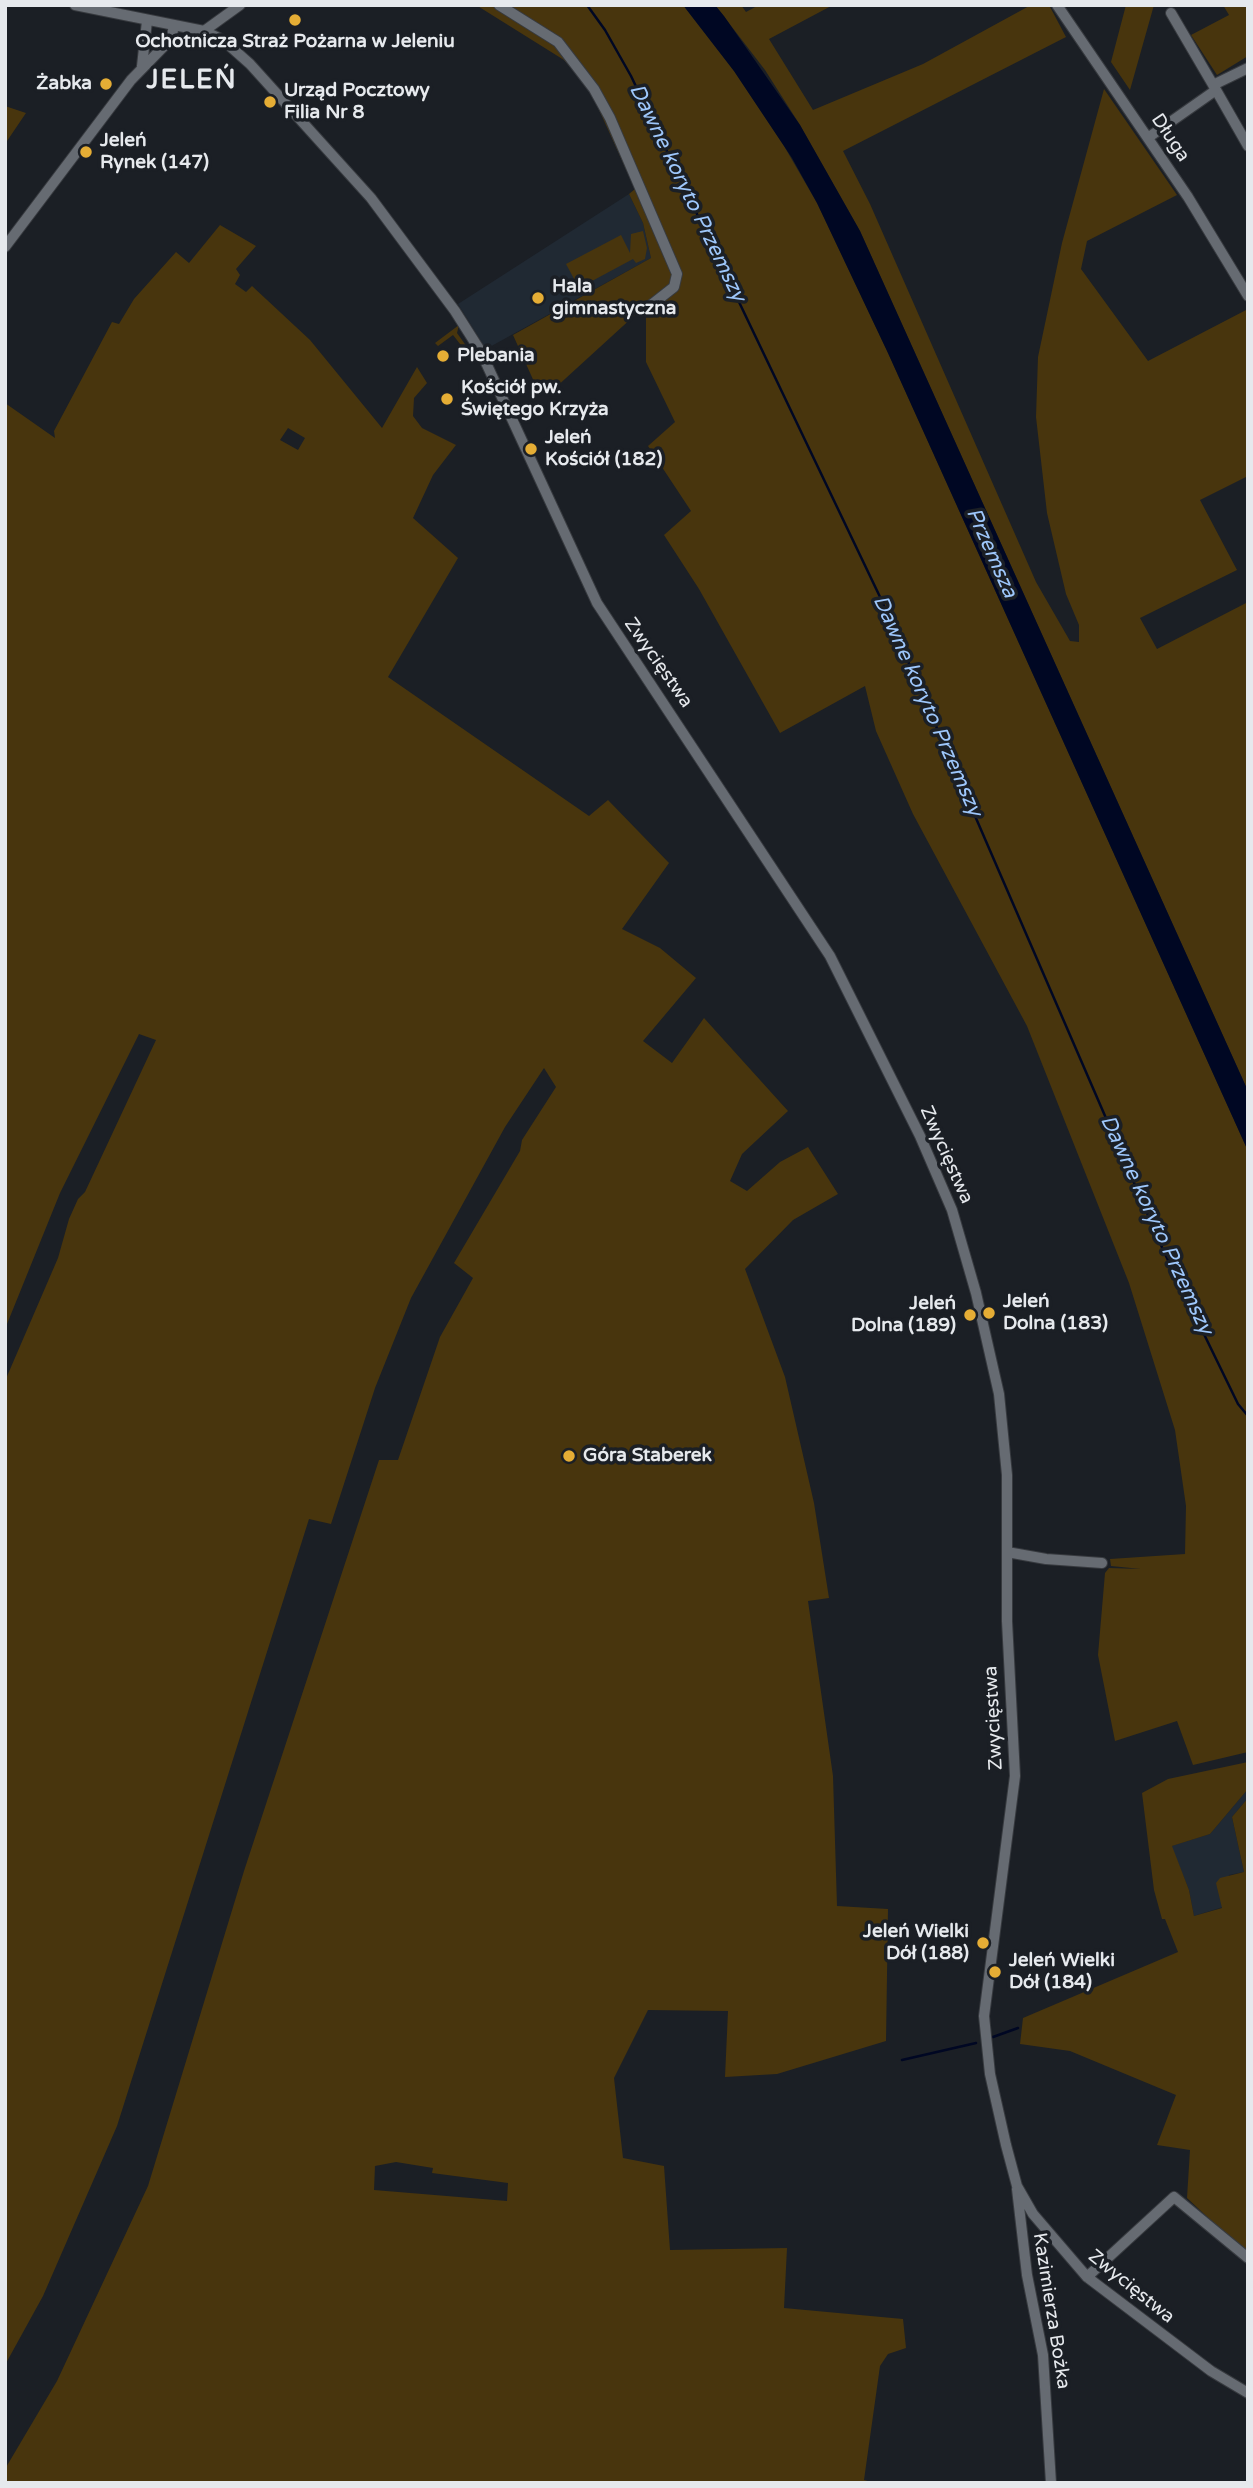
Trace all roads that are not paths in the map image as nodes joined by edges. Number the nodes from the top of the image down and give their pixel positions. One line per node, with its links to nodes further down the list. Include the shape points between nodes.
1 (75, 5): 5 (street, Zwycięstwa)
2 (240, 5): 9 (street)
3 (499, 5): 17 (street, via 558,42 589,81 610,118 677,274 674,287)
4 (1057, 5): 13 (street, Długa)
5 (130, 11): 7 (street, Zwycięstwa)
6 (1171, 13): 12 (street)
7 (147, 21): 8 (street, Zwycięstwa); 11 (street)
8 (174, 26): 9 (street, Zwycięstwa); 11 (street, via 166,46)
9 (204, 32): 18 (street, Zwycięstwa, via 223,40 250,64 372,198 455,311 481,352 603,612 830,956 941,1180 968,1263 999,1394 1007,1475)
10 (1248, 68): 12 (street)
11 (141, 69): 15 (street)
12 (1215, 88): 13 (street); 14 (street)
13 (1149, 137): 16 (street, Długa)
14 (1248, 146)
15 (5, 247)
16 (1248, 296)
17 (646, 309)
18 (1007, 1552): 19 (street); 20 (street, Zwycięstwa, via 1015,1776 984,2017 990,2074)
19 (1102, 1563)
20 (1017, 2186): 22 (street, Zwycięstwa, via 1053,2239); 24 (street, Kazimierza Bożka, via 1027,2275 1043,2355)
21 (1248, 2258): 22 (street, via 1174,2197)
22 (1087, 2277): 23 (street, Zwycięstwa, via 1200,2363)
23 (1248, 2393)
24 (1051, 2483)

